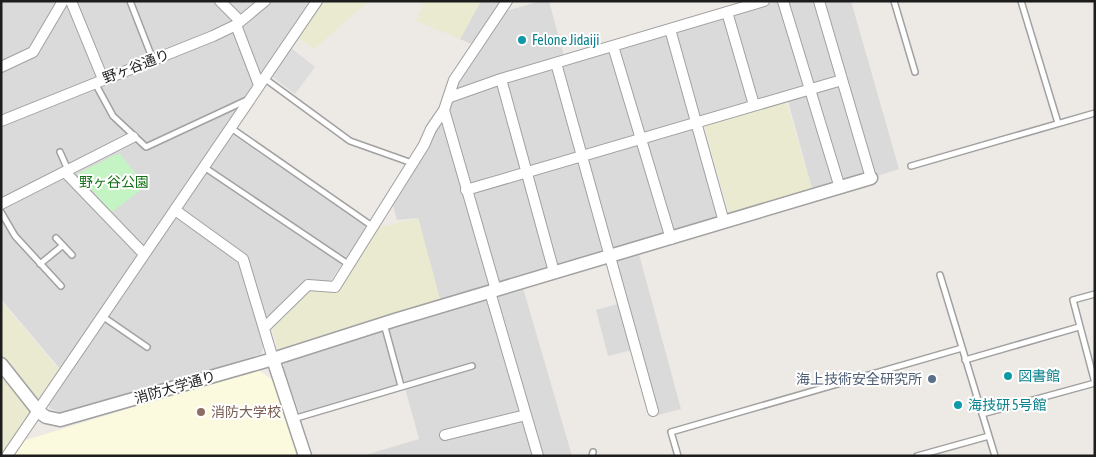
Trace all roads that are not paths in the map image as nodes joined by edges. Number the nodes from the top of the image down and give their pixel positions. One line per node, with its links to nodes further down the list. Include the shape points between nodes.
1 (63, 1): 20 (street, via 33,52)
2 (71, 1): 24 (street)
3 (138, 1): 13 (lane)
4 (220, 1): 15 (street)
5 (265, 1): 15 (street, 野ヶ谷通り)
6 (317, 1): 25 (street)
7 (507, 1): 27 (street, via 454,80)
8 (764, 1): 14 (street)
9 (784, 1): 26 (street)
10 (819, 1): 23 (street)
11 (894, 1): 21 (lane)
12 (1021, 1): 34 (lane)
13 (131, 3): 18 (lane)
14 (727, 12): 16 (street); 29 (street)
15 (238, 23): 18 (street, 野ヶ谷通り); 25 (street)
16 (670, 29): 17 (street); 33 (street)
17 (613, 46): 19 (street); 37 (street)
18 (153, 60): 24 (street, 野ヶ谷通り)
19 (556, 63): 22 (street); 39 (street)
20 (3, 64)
21 (915, 72)
22 (501, 79): 27 (street); 44 (street)
23 (842, 80): 26 (street); 45 (street)
24 (99, 81): 32 (street, 野ヶ谷通り); 36 (lane, via 114,116)
25 (262, 82): 28 (street); 40 (lane, via 350,141)
26 (810, 89): 29 (street); 46 (street)
27 (450, 97): 30 (street)
28 (251, 98): 35 (street); 36 (lane, via 146,147)
29 (754, 105): 33 (street)
30 (444, 110): 40 (street); 47 (street)
31 (1095, 113): 34 (lane)
32 (1, 121)
33 (695, 122): 37 (street); 51 (street)
34 (1058, 123): 41 (lane)
35 (231, 128): 42 (street); 52 (lane)
36 (133, 136): 43 (street)
37 (641, 138): 39 (street); 54 (street)
38 (60, 152): 43 (lane)
39 (582, 156): 44 (street); 58 (street)
40 (412, 163): 52 (street)
41 (911, 166)
42 (204, 167): 49 (street); 60 (lane)
43 (67, 171): 48 (street); 56 (street)
44 (526, 172): 47 (street); 61 (street)
45 (871, 178): 46 (street, 消防大学通り)
46 (840, 188): 51 (street, 消防大学通り)
47 (466, 190): 64 (street)
48 (1, 204)
49 (175, 210): 56 (street); 69 (street, via 242,259)
50 (1, 212): 59 (lane, via 15,236)
51 (724, 222): 54 (street, 消防大学通り)
52 (372, 226): 60 (street)
53 (56, 238): 55 (lane)
54 (671, 239): 58 (street, 消防大学通り)
55 (62, 246): 57 (lane); 59 (lane)
56 (144, 254): 66 (street)
57 (72, 255)
58 (611, 256): 61 (street, 消防大学通り); 79 (street)
59 (40, 264): 63 (lane)
60 (348, 264): 69 (street, via 335,287 308,285)
61 (554, 272): 64 (street, 消防大学通り)
62 (940, 275): 71 (lane)
63 (60, 286)
64 (493, 291): 67 (street, 消防大学通り); 82 (street)
65 (1095, 294): 68 (lane, via 1072,300)
66 (101, 315): 70 (lane); 80 (street)
67 (384, 323): 72 (street, 消防大学通り); 78 (lane)
68 (1079, 327): 73 (lane); 76 (lane)
69 (264, 328): 72 (street)
70 (146, 346)
71 (962, 348): 73 (lane); 89 (lane, via 671,432)
72 (273, 359): 80 (street, 消防大学通り, via 60,420); 83 (street)
73 (965, 360): 81 (lane)
74 (1, 364): 80 (street)
75 (472, 366): 78 (lane)
76 (1093, 368): 77 (lane)
77 (1095, 383): 81 (lane)
78 (402, 386): 83 (lane)
79 (654, 411)
80 (39, 412): 86 (street)
81 (982, 414): 85 (lane)
82 (526, 415): 84 (street); 88 (street)
83 (293, 419): 87 (street)
84 (444, 435)
85 (989, 436): 90 (lane); 91 (lane)
86 (7, 456)
87 (304, 456)
88 (538, 456)
89 (678, 456)
90 (917, 456)
91 (995, 456)

